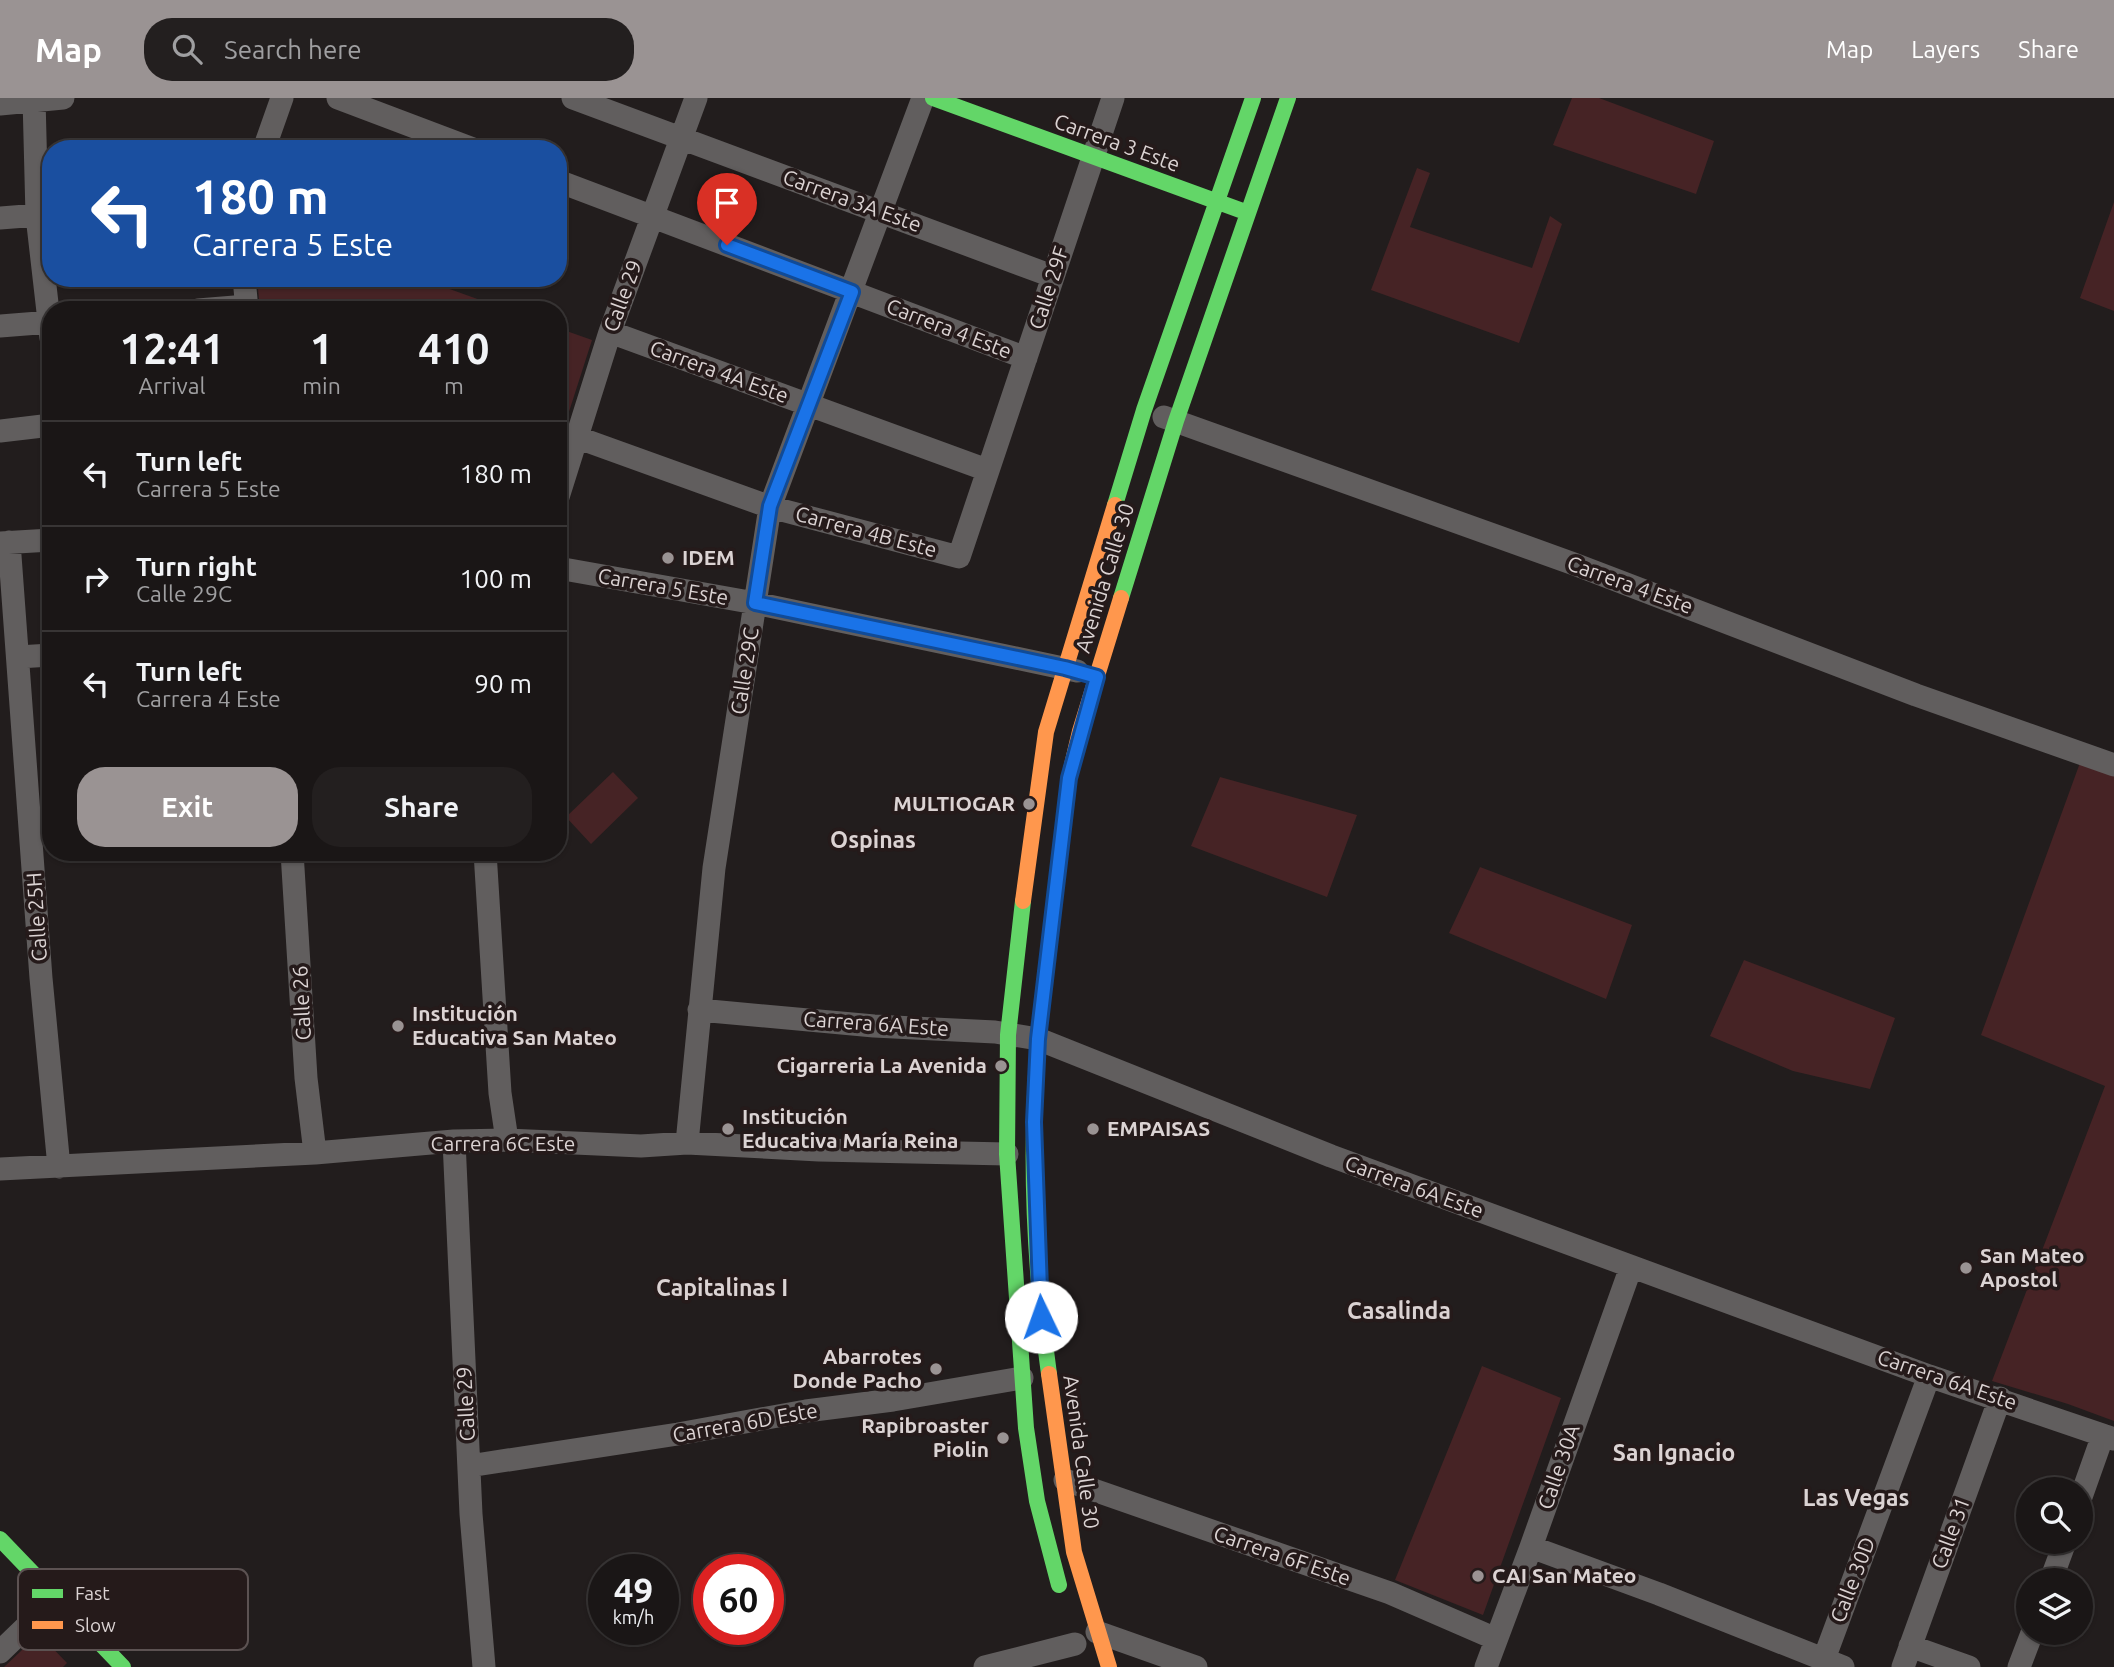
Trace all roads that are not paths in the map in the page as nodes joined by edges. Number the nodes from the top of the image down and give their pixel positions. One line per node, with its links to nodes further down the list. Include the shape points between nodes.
1 (64, 98): 11 (street)
2 (282, 98): 15 (street)
3 (338, 98): 16 (street)
4 (573, 98): 14 (street, Carrera 3A Este)
5 (696, 98): 14 (street, Calle 29)
6 (923, 98): 21 (street, Calle 29C)
7 (933, 98): 13 (main road, Carrera 3 Este)
8 (1113, 98): 17 (street, Calle 29F)
9 (1253, 98): 20 (main road, Avenida Calle 30)
10 (1288, 98): 22 (main road, Avenida Calle 30)
11 (34, 99): 12 (street); 19 (street)
12 (0, 104)
13 (974, 105): 17 (main road, Carrera 3 Este)
14 (681, 138): 21 (street, Carrera 3A Este); 24 (street, Calle 29)
15 (267, 140)
16 (449, 140)
17 (1094, 156): 20 (main road, Carrera 3 Este); 26 (street, Calle 29F)
18 (567, 184): 24 (street, Carrera 4 Este)
19 (42, 192)
20 (1217, 202): 22 (main road, Carrera 3 Este); 33 (main road, Avenida Calle 30)
21 (880, 212): 26 (street, Carrera 3A Este); 27 (street, Calle 29C)
22 (1247, 213): 34 (main road, Avenida Calle 30)
23 (42, 215): 25 (street)
24 (652, 216): 27 (street, Carrera 4 Este); 30 (street, Calle 29)
25 (0, 218)
26 (1052, 276): 31 (street, Calle 29F)
27 (852, 292): 31 (street, Carrera 4 Este); 32 (street, Calle 29C)
28 (0, 326): 29 (street)
29 (42, 328)
30 (610, 332): 32 (street, Carrera 4A Este); 37 (street, Calle 29)
31 (1026, 358): 39 (street, Calle 29F)
32 (808, 405): 39 (street, Carrera 4A Este); 40 (street, Calle 29C)
33 (1144, 410): 34 (street, Carrera 4 Este); 48 (main road, Avenida Calle 30)
34 (1176, 421): 49 (main road, Avenida Calle 30); 50 (street, Carrera 4 Este)
35 (42, 426): 36 (street)
36 (0, 431)
37 (576, 437): 38 (street, Calle 29); 40 (street, Carrera 4B Este)
38 (567, 467)
39 (987, 470): 43 (street, Calle 29F)
40 (770, 506): 43 (street, Carrera 4B Este); 45 (street, Calle 29C)
41 (42, 540): 42 (street)
42 (5, 542): 47 (street, Calle 25H)
43 (959, 557)
44 (567, 570): 45 (street, Carrera 5 Este)
45 (755, 603): 48 (street, Carrera 5 Este); 53 (street, Calle 29C, via 714,868)
46 (42, 656): 47 (street)
47 (18, 657): 61 (street, Calle 25H)
48 (1065, 668): 49 (street, Carrera 5 Este); 54 (main road, Avenida Calle 30, via 1040,768)
49 (1097, 677): 55 (main road, Avenida Calle 30, via 1069,778)
50 (2114, 765)
51 (293, 861): 59 (street, Calle 26, via 306,1078)
52 (486, 861): 56 (street)
53 (699, 1010): 54 (street, Carrera 6A Este); 58 (street, Calle 29C)
54 (1008, 1035): 55 (street, Carrera 6A Este); 60 (main road, Avenida Calle 30)
55 (1038, 1039): 63 (street, Carrera 6A Este, via 1331,1156); 70 (main road, Avenida Calle 30, via 1034,1122 1041,1317)
56 (507, 1140): 57 (street, Carrera 6C Este); 58 (street, Carrera 6C Este, via 641,1146)
57 (454, 1141): 59 (street, Carrera 6C Este); 68 (street, Calle 29)
58 (687, 1143): 60 (street, Carrera 6C Este)
59 (316, 1153): 61 (street, Carrera 6C Este)
60 (1007, 1154): 65 (main road, Avenida Calle 30)
61 (59, 1167): 62 (street, Carrera 6C Este)
62 (0, 1169)
63 (1631, 1267): 64 (street, Carrera 6A Este); 72 (street, Calle 30A)
64 (1929, 1376): 66 (street, Carrera 6A Este); 84 (street, Calle 30D)
65 (1022, 1378): 68 (street, Carrera 6D Este); 74 (main road, Avenida Calle 30, via 1037,1501)
66 (2000, 1398): 67 (street, Carrera 6A Este); 82 (street, Calle 31)
67 (2109, 1437): 69 (street)
68 (469, 1466): 85 (street, Calle 29)
69 (2090, 1477)
70 (1065, 1480): 75 (main road, Avenida Calle 30, via 1074,1552); 77 (street, Carrera 6F Este, via 1390,1593)
71 (0, 1539): 73 (main road)
72 (1531, 1547): 77 (street, Calle 30A); 84 (street)
73 (29, 1569)
74 (1064, 1605)
75 (1097, 1632): 87 (main road, Avenida Calle 30); 88 (street)
76 (18, 1635): 81 (street)
77 (1496, 1639): 89 (street, Calle 30A)
78 (1075, 1643): 86 (street)
79 (2027, 1645): 91 (street)
80 (103, 1650): 83 (main road)
81 (0, 1652)
82 (1906, 1657): 90 (street)
83 (115, 1664)
84 (1829, 1665)
85 (484, 1667)
86 (985, 1667)
87 (1109, 1667)
88 (1196, 1667)
89 (1486, 1667)
90 (1969, 1667)
91 (2019, 1667)

